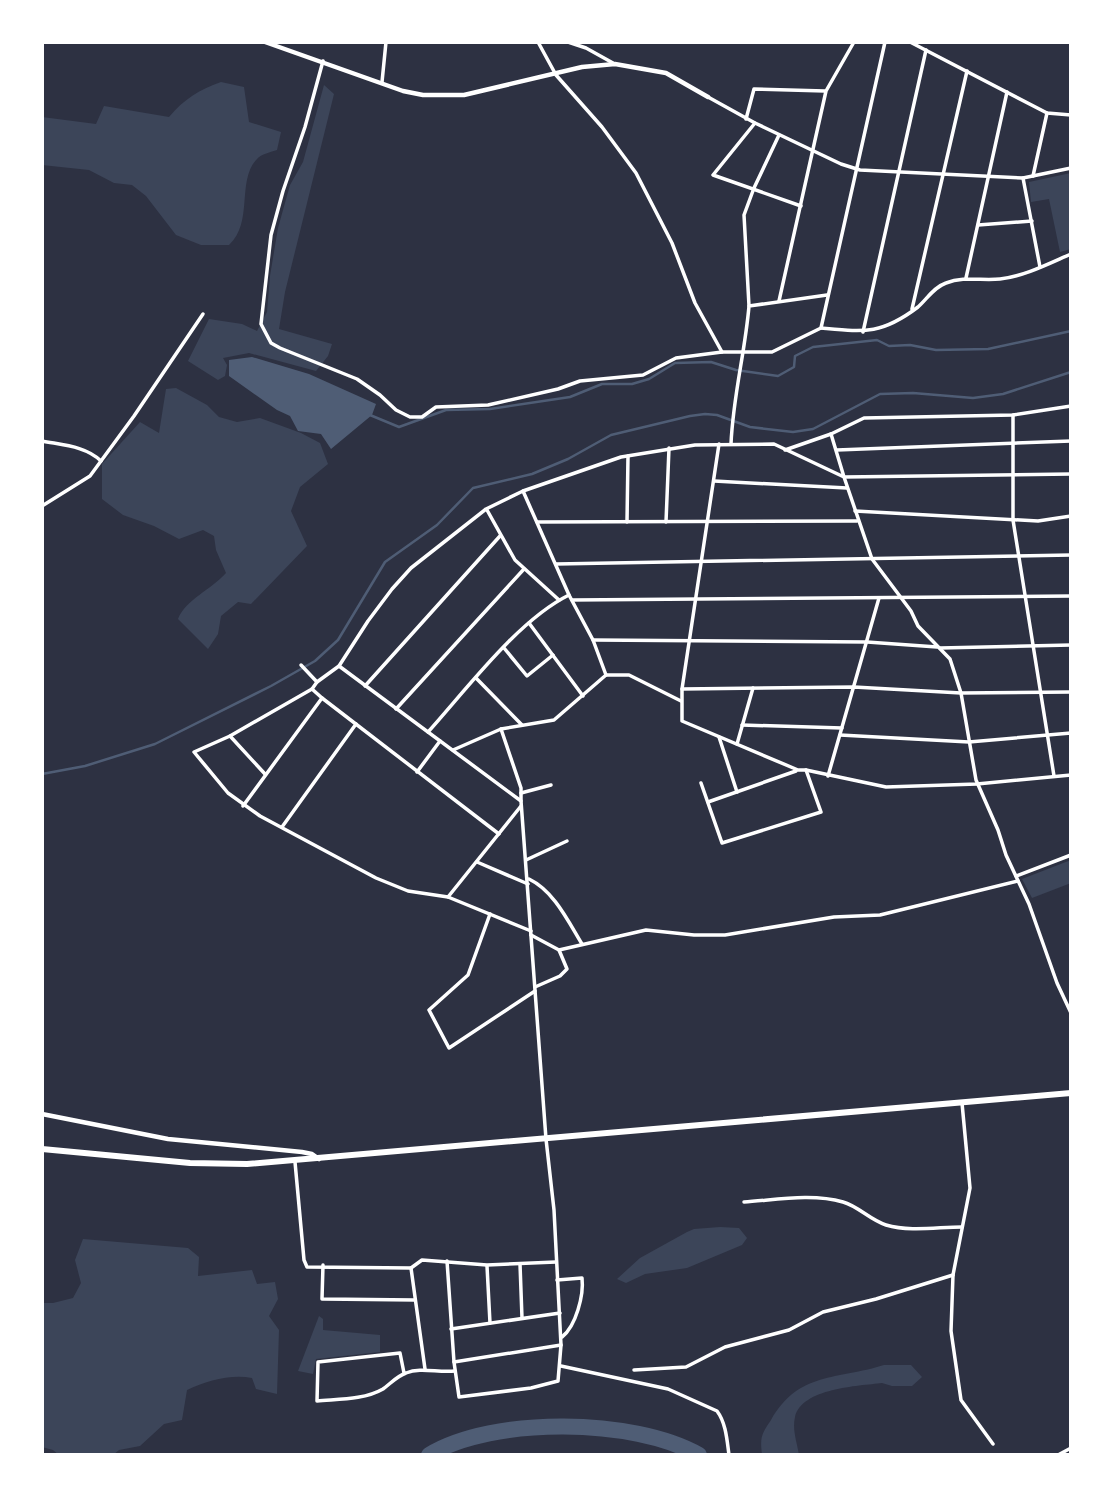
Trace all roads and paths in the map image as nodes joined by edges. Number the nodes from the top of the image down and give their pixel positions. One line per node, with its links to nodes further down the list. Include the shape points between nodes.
1 (265, 42): 9 (street)
2 (386, 42): 13 (street)
3 (538, 42): 12 (street)
4 (568, 42): 10 (street)
5 (853, 42): 14 (street)
6 (885, 42): 23 (street)
7 (910, 42): 8 (street)
8 (926, 50): 11 (street); 25 (street)
9 (323, 61): 13 (street); 44 (street, via 271,234 261,324 271,343 358,379 410,417 422,417 436,407 488,405 580,381 643,375 676,358)
10 (615, 64): 12 (street); 16 (street, via 666,73)
11 (967, 71): 15 (street); 26 (street)
12 (556, 75): 13 (street, via 464,96 423,95); 44 (street, via 636,173)
13 (382, 82)
14 (826, 91): 19 (street, via 754,89); 22 (street)
15 (1007, 92): 17 (street); 27 (street)
16 (708, 97): 19 (street)
17 (1047, 113): 18 (street); 28 (street)
18 (1071, 115)
19 (746, 119): 20 (street)
20 (755, 123): 21 (street); 30 (street, via 713,175)
21 (779, 135): 22 (street); 30 (street)
22 (814, 150): 23 (street); 31 (street)
23 (855, 169): 25 (street); 37 (street)
24 (1071, 169): 28 (street)
25 (900, 172): 26 (street); 43 (street)
26 (944, 174): 27 (street); 40 (street)
27 (989, 175): 29 (street); 33 (street)
28 (1033, 176): 29 (street)
29 (1023, 178): 32 (street)
30 (754, 188): 31 (street); 39 (street, via 744,215)
31 (801, 206): 38 (street)
32 (1032, 221): 33 (street); 35 (street)
33 (978, 225): 36 (street)
34 (1071, 254): 35 (street)
35 (1040, 267): 36 (street, via 1007,278)
36 (966, 278): 40 (street, via 942,285)
37 (827, 295): 38 (street); 42 (street)
38 (779, 301): 39 (street)
39 (749, 306): 45 (street)
40 (912, 311): 43 (street, via 881,329)
41 (203, 314): 58 (street)
42 (821, 328): 43 (street); 45 (street, via 772,352)
43 (863, 332)
44 (722, 352): 45 (street)
45 (744, 353): 52 (street)
46 (1071, 406): 47 (street)
47 (1013, 415): 48 (street, via 864,418); 53 (street)
48 (831, 434): 55 (street); 56 (street)
49 (42, 441): 58 (street, via 85,450)
50 (1071, 441): 53 (street)
51 (719, 444): 52 (street); 54 (street); 62 (street)
52 (731, 444): 55 (street, via 774,444)
53 (1012, 444): 56 (street); 60 (street)
54 (669, 448): 57 (street); 73 (street)
55 (785, 450): 61 (street)
56 (837, 450): 61 (street)
57 (628, 456): 64 (street); 72 (street)
58 (101, 461): 65 (street, via 90,477)
59 (1071, 474): 60 (street)
60 (1013, 476): 61 (street); 69 (street)
61 (844, 477): 63 (street)
62 (714, 481): 63 (street); 74 (street)
63 (847, 488): 67 (street)
64 (523, 491): 66 (street); 71 (street)
65 (42, 506)
66 (486, 509): 75 (street); 99 (street, via 411,568)
67 (856, 511): 69 (street); 70 (street)
68 (1071, 516): 69 (street)
69 (1013, 520): 77 (street)
70 (858, 521): 74 (street); 79 (street)
71 (537, 522): 72 (street); 80 (street)
72 (627, 522): 73 (street)
73 (666, 522): 74 (street)
74 (708, 522): 78 (street)
75 (500, 536): 81 (street); 103 (street)
76 (1071, 555): 77 (street)
77 (1018, 556): 79 (street); 82 (street)
78 (702, 559): 79 (street); 80 (street); 87 (street)
79 (872, 559): 86 (street)
80 (556, 564): 84 (street)
81 (524, 569): 88 (street); 114 (street)
82 (1025, 596): 83 (street); 86 (street); 94 (street)
83 (1071, 596)
84 (571, 597): 87 (street); 88 (street); 90 (street)
85 (879, 598): 86 (street); 87 (street); 92 (street)
86 (902, 598): 96 (street, via 918,626)
87 (696, 599): 91 (street)
88 (559, 600): 89 (street)
89 (529, 624): 95 (street); 97 (street)
90 (593, 640): 91 (street); 100 (street)
91 (690, 640): 92 (street); 107 (street)
92 (867, 642): 96 (street); 104 (street)
93 (1071, 645): 94 (street)
94 (1033, 646): 96 (street); 108 (street)
95 (504, 648): 97 (street, via 527,676); 101 (street)
96 (939, 648): 110 (street, via 950,659)
97 (553, 655): 111 (street)
98 (301, 665): 102 (street)
99 (339, 666): 102 (street); 103 (street)
100 (606, 675): 111 (street); 113 (street, via 629,676)
101 (476, 678): 116 (street); 120 (street)
102 (317, 682): 106 (street)
103 (365, 686): 114 (street)
104 (854, 687): 105 (street); 110 (street); 118 (street)
105 (753, 688): 107 (street); 117 (street)
106 (312, 689): 112 (street); 124 (street)
107 (682, 689): 113 (street)
108 (1041, 692): 109 (street); 110 (street); 123 (street)
109 (1071, 692)
110 (961, 693): 127 (street)
111 (583, 696): 116 (street, via 554,720)
112 (322, 698): 115 (street); 133 (street)
113 (681, 701): 125 (street, via 682,721)
114 (396, 709): 120 (street)
115 (356, 724): 132 (street); 145 (street)
116 (522, 725): 119 (street)
117 (743, 725): 118 (street); 128 (street)
118 (842, 728): 122 (street)
119 (501, 729): 129 (street); 141 (street)
120 (428, 732): 126 (street)
121 (1071, 733): 123 (street)
122 (841, 735): 127 (street); 135 (street)
123 (1048, 735): 127 (street); 136 (street)
124 (230, 736): 133 (street); 144 (street, via 194,752)
125 (719, 737): 128 (street); 140 (street)
126 (440, 741): 129 (street); 132 (street)
127 (969, 741): 138 (street)
128 (737, 744): 130 (street)
129 (453, 750): 143 (street)
130 (798, 770): 131 (street); 140 (street)
131 (806, 770): 135 (street); 142 (street, via 821,812 722,843)
132 (417, 772): 146 (street)
133 (265, 774): 144 (street)
134 (1071, 775): 136 (street)
135 (828, 776): 138 (street, via 886,787)
136 (1054, 776): 138 (street)
137 (701, 783): 142 (street)
138 (978, 784): 151 (street)
139 (551, 785): 141 (street)
140 (737, 792): 142 (street)
141 (521, 793): 143 (street)
142 (708, 802)
143 (521, 804): 146 (street); 149 (street)
144 (243, 806): 145 (street)
145 (282, 827): 153 (street, via 376,878 408,891)
146 (499, 834): 150 (street)
147 (567, 841): 149 (street)
148 (1071, 855): 151 (street)
149 (526, 860): 152 (street)
150 (477, 862): 152 (street); 153 (street)
151 (1017, 879): 156 (street, via 880,915 834,917 725,935 646,930); 159 (street)
152 (528, 882): 155 (street); 156 (street, via 536,882 551,896)
153 (448, 897): 154 (street)
154 (490, 914): 155 (street); 158 (street, via 468,975 429,1010 449,1048)
155 (531, 933): 157 (street); 158 (street)
156 (582, 944): 157 (street)
157 (559, 950): 158 (street, via 567,969)
158 (535, 989): 163 (street)
159 (1071, 1013)
160 (1071, 1093): 161 (highway)
161 (962, 1103): 163 (highway); 168 (street, via 970,1188)
162 (42, 1114): 165 (street, via 168,1139 302,1152)
163 (546, 1139): 165 (highway); 170 (street)
164 (42, 1149): 166 (highway, via 221,1164)
165 (319, 1160): 166 (highway)
166 (295, 1162): 172 (street, via 304,1260 307,1267)
167 (744, 1202): 168 (street, via 824,1199 844,1202 895,1227)
168 (962, 1227): 175 (street)
169 (447, 1261): 173 (street); 174 (street, via 422,1260); 181 (street)
170 (556, 1262): 171 (street); 176 (street)
171 (520, 1264): 173 (street); 179 (street)
172 (323, 1265): 174 (street); 177 (street, via 323,1298)
173 (487, 1265): 180 (street)
174 (411, 1268): 177 (street)
175 (953, 1275): 187 (street, via 823,1312 789,1330 725,1347 686,1367); 190 (street, via 951,1331 961,1400)
176 (557, 1280): 178 (street); 182 (street, via 582,1278 583,1286 571,1326)
177 (415, 1300): 186 (street)
178 (560, 1313): 179 (street); 182 (street)
179 (523, 1318): 180 (street)
180 (490, 1323): 181 (street)
181 (451, 1329): 184 (street)
182 (561, 1338): 183 (street)
183 (561, 1345): 184 (street); 185 (street)
184 (454, 1362): 188 (street)
185 (561, 1366): 188 (street, via 558,1381 552,1384 459,1397); 192 (street, via 668,1389 705,1405 721,1417)
186 (425, 1369): 188 (street); 189 (street)
187 (634, 1370)
188 (455, 1371)
189 (404, 1373): 189 (street, via 381,1390 317,1401 318,1362 400,1353)
190 (993, 1444)
191 (1071, 1448): 193 (street)
192 (729, 1455)
193 (1058, 1455)

